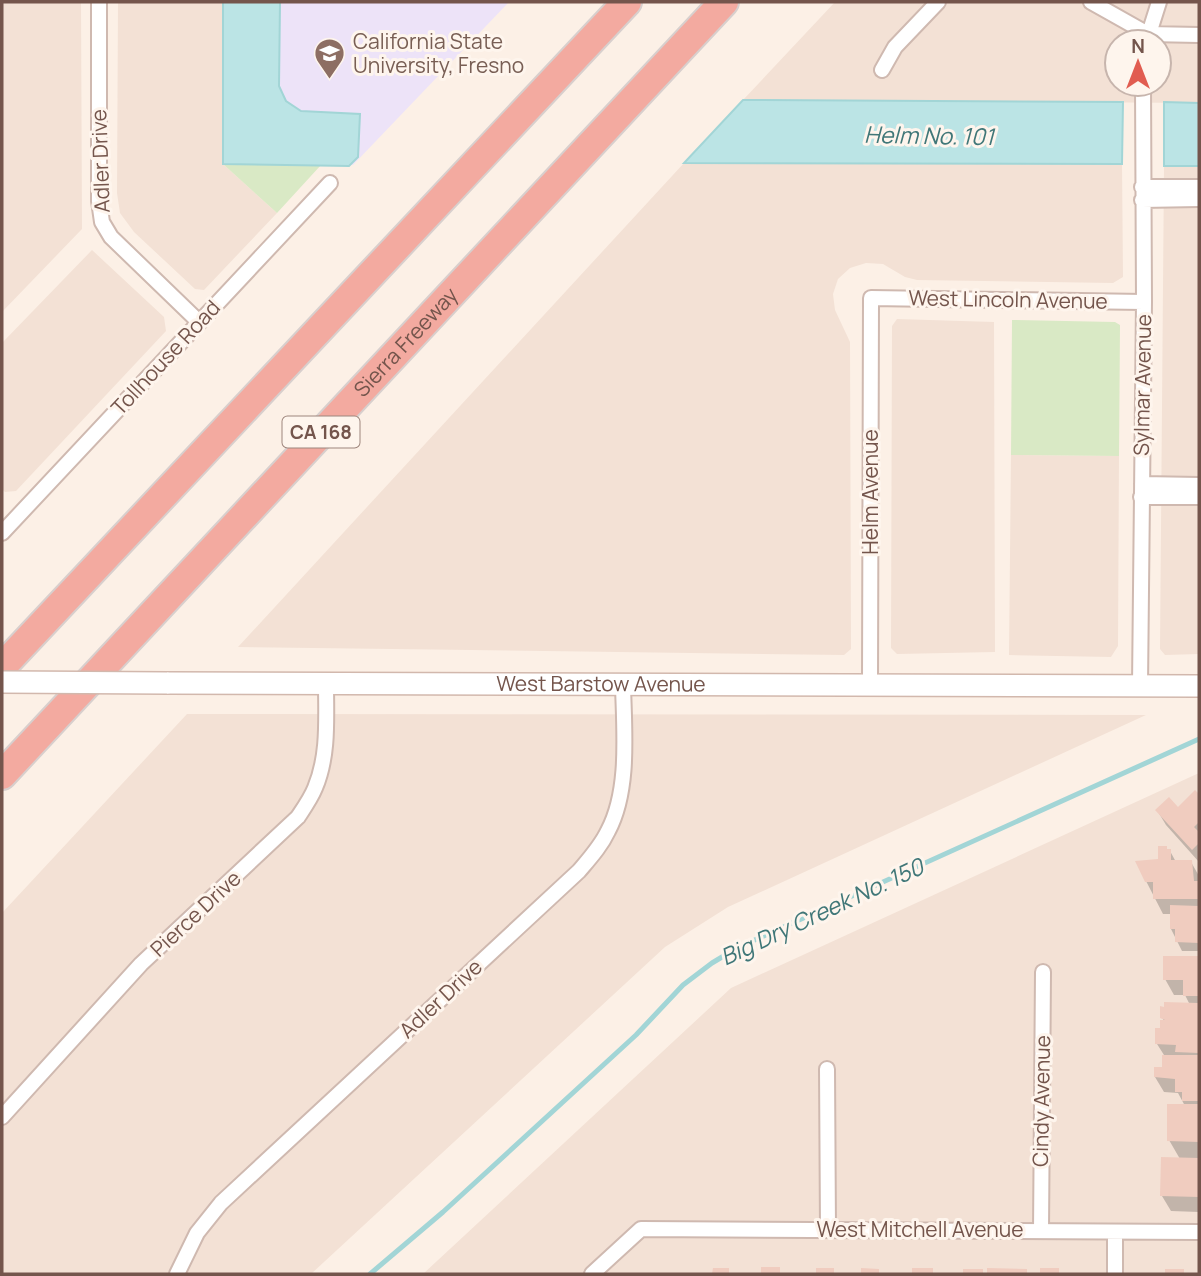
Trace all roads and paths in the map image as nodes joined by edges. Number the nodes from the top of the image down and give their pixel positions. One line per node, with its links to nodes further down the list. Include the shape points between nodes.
1 (99, 2): 19 (street, Adler Drive, via 102,222 122,250)
2 (627, 2): 24 (highway)
3 (724, 2): 31 (highway, Sierra Freeway / CA 168)
4 (938, 2): 11 (street, via 895,47)
5 (1091, 2): 7 (street)
6 (1159, 2): 8 (street)
7 (1131, 28)
8 (1150, 28)
9 (1199, 35): 10 (street)
10 (1173, 36)
11 (883, 70)
12 (1143, 98): 15 (street, Sylmar Avenue)
13 (330, 183): 19 (street, Tollhouse Road)
14 (1199, 187): 15 (street)
15 (1142, 193): 16 (street); 18 (street, Sylmar Avenue)
16 (1199, 199)
17 (872, 298): 18 (street, West Lincoln Avenue); 28 (street, Helm Avenue)
18 (1144, 302): 21 (street, Sylmar Avenue)
19 (199, 323): 23 (street, Tollhouse Road)
20 (1199, 485): 21 (street)
21 (1141, 490): 22 (street); 29 (street, Sylmar Avenue)
22 (1199, 498)
23 (4, 526)
24 (2, 667)
25 (2, 682): 26 (main road, West Barstow Avenue, bridge)
26 (326, 683): 27 (main road, West Barstow Avenue); 34 (street, Pierce Drive, via 323,766 315,791 298,817 141,964)
27 (623, 685): 28 (main road, West Barstow Avenue); 39 (street, Adler Drive, via 622,777 610,829 599,848 221,1203 197,1233)
28 (870, 685): 29 (main road, West Barstow Avenue)
29 (1140, 686): 30 (main road, West Barstow Avenue)
30 (1199, 686)
31 (2, 775)
32 (1043, 972): 36 (street, Cindy Avenue)
33 (827, 1069): 35 (street)
34 (2, 1116)
35 (828, 1230): 36 (street, West Mitchell Avenue); 40 (street, West Mitchell Avenue, via 641,1229)
36 (1041, 1231): 37 (street, West Mitchell Avenue)
37 (1115, 1232): 38 (street, West Mitchell Avenue); 41 (street)
38 (1199, 1232)
39 (177, 1274)
40 (592, 1274)
41 (1115, 1274)

